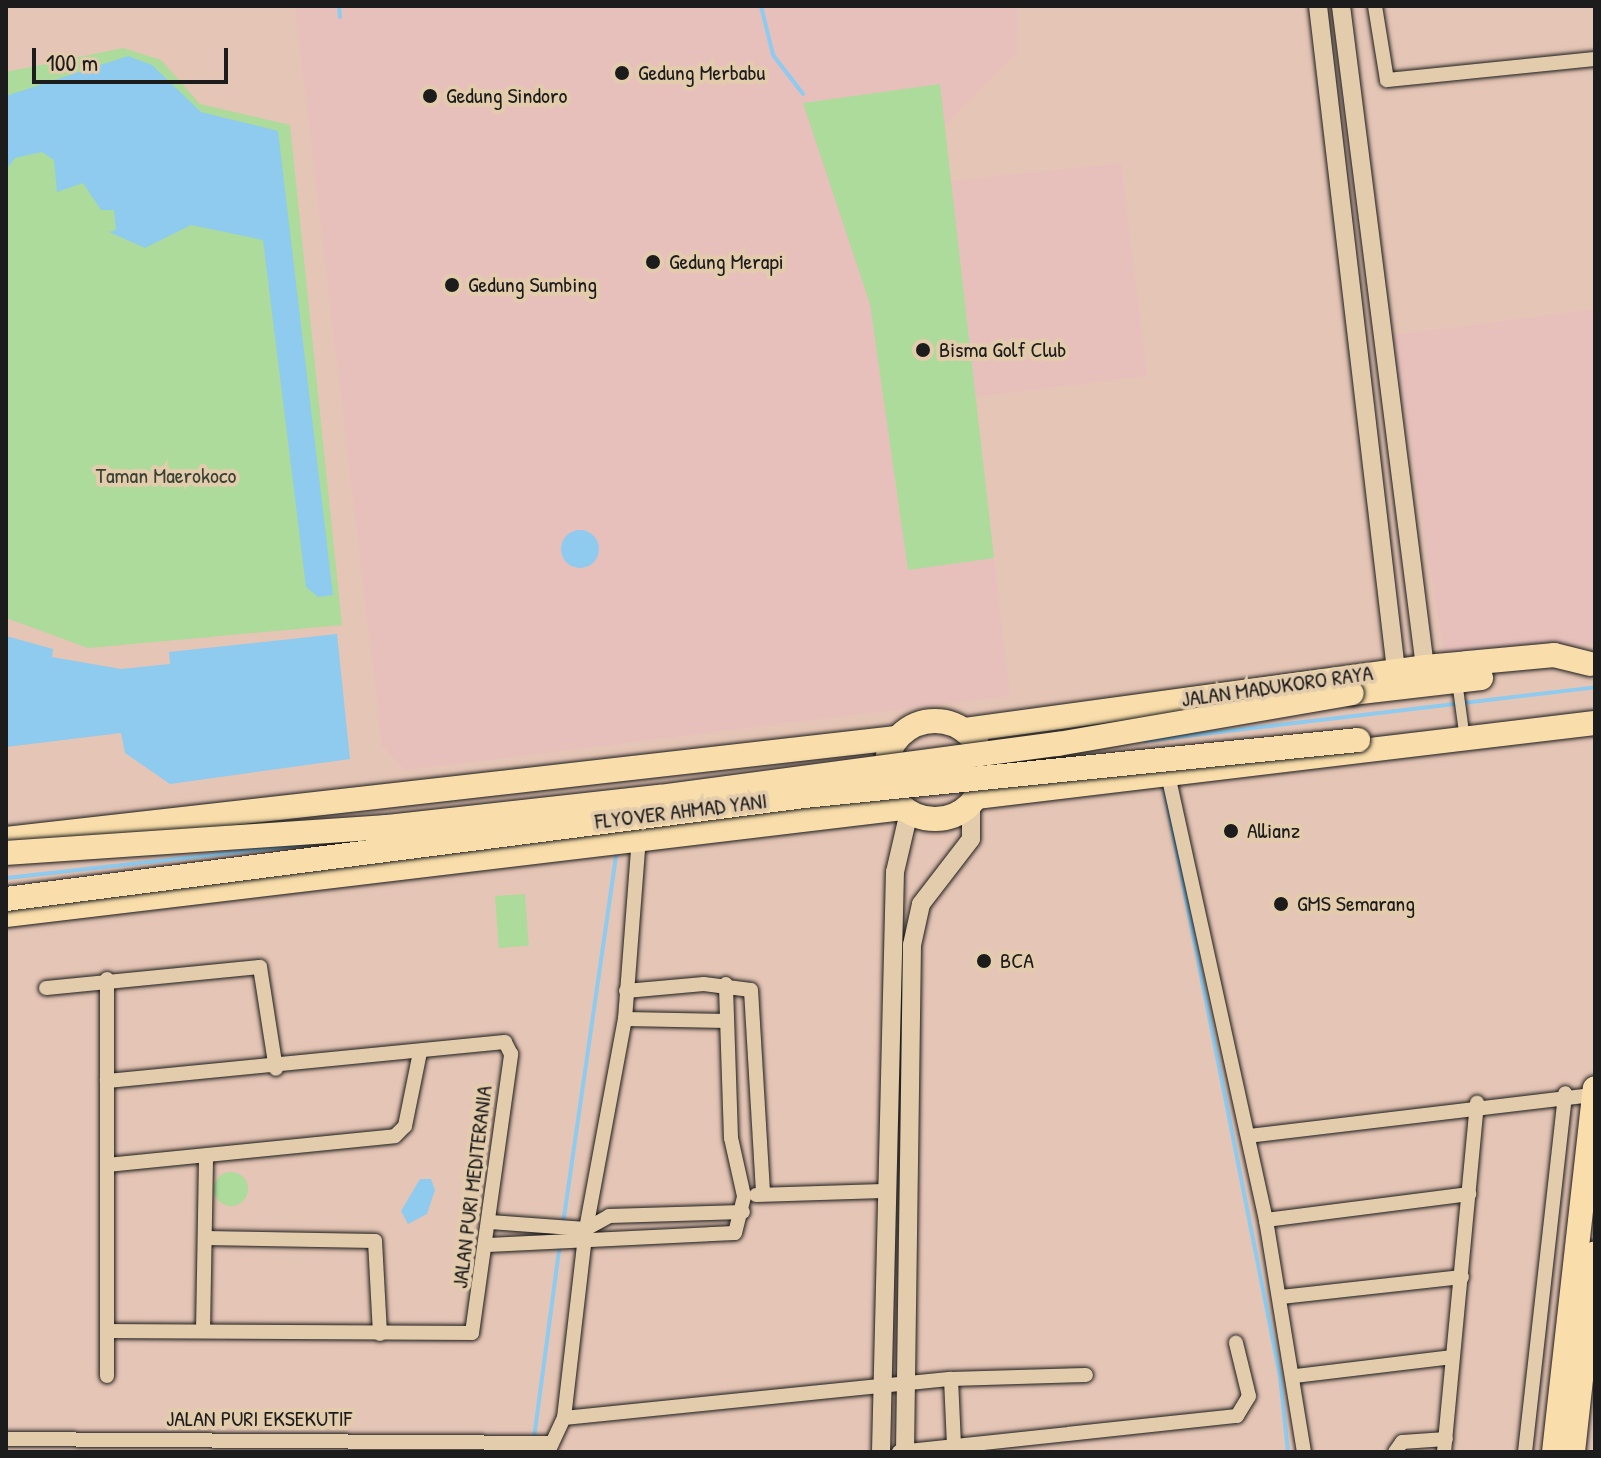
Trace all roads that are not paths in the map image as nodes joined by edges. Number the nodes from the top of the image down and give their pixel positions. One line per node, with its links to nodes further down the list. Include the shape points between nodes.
1 (1318, 6): 7 (street)
2 (1341, 6): 6 (street)
3 (1375, 6): 4 (street, via 1387,80)
4 (1595, 59)
5 (1593, 663): 6 (highway, JALAN MADUKORO RAYA, via 1554,655); 8 (highway, JALAN MADUKORO RAYA)
6 (1425, 667): 7 (highway, JALAN MADUKORO RAYA)
7 (1396, 670): 12 (highway, JALAN MADUKORO RAYA)
8 (1458, 686): 9 (highway, JALAN MADUKORO RAYA); 11 (street)
9 (1352, 693): 21 (highway, FLYOVER AHMAD YANI, bridge, via 1058,744 675,795 386,827)
10 (1595, 723): 11 (highway); 15 (highway)
11 (1463, 727): 23 (highway, FLYOVER AHMAD YANI, bridge, via 805,796)
12 (965, 730): 13 (highway, via 931,720); 16 (highway, bridge, via 983,754)
13 (896, 738): 14 (highway); 17 (highway, bridge, via 886,762)
14 (637, 781): 18 (highway); 19 (highway, bridge)
15 (1159, 781): 16 (highway); 40 (street)
16 (977, 795): 17 (highway, via 942,819); 67 (street, via 968,845 914,923)
17 (901, 804): 19 (highway); 43 (street)
18 (384, 808): 20 (highway); 22 (highway, bridge)
19 (636, 833): 22 (highway); 28 (street)
20 (6, 839)
21 (6, 853)
22 (390, 858): 24 (highway)
23 (6, 899)
24 (6, 915)
25 (107, 979): 27 (street); 32 (street, via 260,967); 35 (street)
26 (726, 984): 28 (street); 30 (street); 33 (street, via 751,990)
27 (46, 988)
28 (626, 991): 29 (street)
29 (625, 1019): 30 (street); 50 (street)
30 (727, 1021): 34 (street)
31 (420, 1052): 32 (street, JALAN PURI MEDITERANIA); 41 (street, via 399,1134); 49 (street, JALAN PURI MEDITERANIA, via 510,1045)
32 (276, 1069): 35 (street, JALAN PURI MEDITERANIA)
33 (755, 1070): 34 (street); 44 (street)
34 (726, 1072): 46 (street)
35 (107, 1081): 42 (street)
36 (1595, 1088): 38 (highway)
37 (1565, 1093): 38 (street); 39 (street); 80 (street)
38 (1594, 1095): 81 (highway)
39 (1477, 1103): 40 (street); 45 (street)
40 (1248, 1136): 48 (street)
41 (206, 1160): 42 (street); 51 (street)
42 (107, 1165): 58 (street)
43 (884, 1191): 44 (street); 68 (street)
44 (763, 1194): 46 (street)
45 (1469, 1194): 48 (street); 55 (street)
46 (744, 1196): 47 (street)
47 (743, 1212): 50 (street, via 609,1216); 53 (street, via 726,1238)
48 (1266, 1220): 56 (street)
49 (490, 1222): 50 (street); 52 (street, JALAN PURI MEDITERANIA)
50 (586, 1229): 53 (street)
51 (205, 1238): 59 (street); 60 (street, via 375,1241)
52 (488, 1245): 53 (street); 60 (street, JALAN PURI MEDITERANIA, via 472,1333)
53 (584, 1245): 69 (street)
54 (1595, 1253): 82 (highway)
55 (1462, 1277): 56 (street); 62 (street)
56 (1281, 1297): 65 (street)
57 (1595, 1322): 83 (highway)
58 (107, 1331): 59 (street, JALAN PURI MEDITERANIA); 64 (street)
59 (203, 1331): 60 (street, JALAN PURI MEDITERANIA)
60 (380, 1334)
61 (1236, 1343): 73 (street, via 1249,1396 1237,1416)
62 (1452, 1357): 65 (street); 74 (street)
63 (1086, 1375): 66 (street)
64 (107, 1376)
65 (1295, 1376): 78 (street)
66 (951, 1379): 67 (street); 73 (street)
67 (904, 1385): 68 (street); 77 (street)
68 (880, 1388): 69 (street); 76 (street)
69 (564, 1418): 75 (street)
70 (6, 1439): 71 (street, JALAN PURI EKSEKUTIF)
71 (104, 1446): 72 (street, JALAN PURI EKSEKUTIF)
72 (512, 1446): 75 (street, JALAN PURI EKSEKUTIF, via 535,1442)
73 (954, 1446): 77 (street)
74 (1445, 1446): 79 (street, via 1402,1442)
75 (549, 1448)
76 (881, 1452)
77 (903, 1452)
78 (1304, 1452)
79 (1395, 1452)
80 (1525, 1452)
81 (1554, 1452)
82 (1573, 1452)
83 (1581, 1452)

